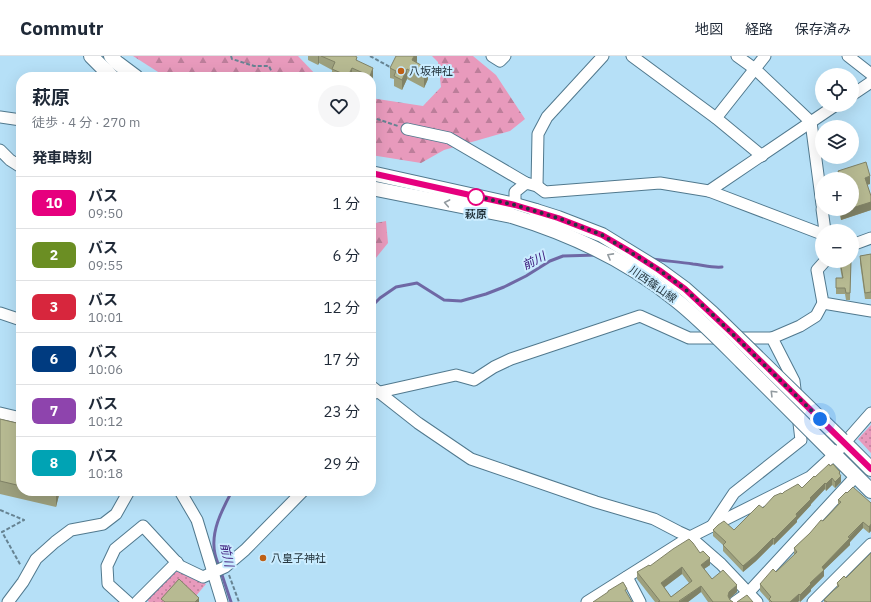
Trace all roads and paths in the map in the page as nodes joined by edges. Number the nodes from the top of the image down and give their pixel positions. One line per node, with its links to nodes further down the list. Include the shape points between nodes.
1 (91, 56): 14 (main road)
2 (111, 56): 15 (main road)
3 (231, 56): 16 (path, via 232,59 254,66 269,66)
4 (370, 56): 12 (path)
5 (492, 56): 6 (street, via 500,62)
6 (505, 56)
7 (603, 56): 32 (street, via 546,117 538,134)
8 (632, 56): 22 (street)
9 (737, 56): 13 (street)
10 (765, 56): 13 (street)
11 (848, 56): 17 (street)
12 (390, 67)
13 (755, 69): 22 (street); 25 (street)
14 (107, 72)
15 (129, 72)
16 (272, 72)
17 (871, 74)
18 (871, 82): 19 (street)
19 (859, 90)
20 (826, 112): 25 (street)
21 (0, 117): 23 (street)
22 (716, 118): 28 (street)
23 (16, 119)
24 (376, 119): 26 (path)
25 (811, 122): 28 (street); 30 (street)
26 (407, 129): 32 (street, via 449,138)
27 (0, 150): 29 (street)
28 (762, 156): 34 (street)
29 (16, 164)
30 (818, 172)
31 (376, 174): 35 (main road, 川西篠山線)
32 (532, 184): 34 (street, via 545,192 660,183); 35 (street, via 515,192)
33 (376, 189): 35 (main road, 川西篠山線, one-way to 33)
34 (710, 191): 36 (street)
35 (514, 211): 50 (main road, 川西篠山線, bridge, via 536,211 602,235 659,270 712,314); 51 (main road, 川西篠山線, one-way to 35, bridge, via 676,299 596,248)
36 (815, 231)
37 (871, 238): 38 (street)
38 (859, 242)
39 (819, 268): 40 (street, via 817,270)
40 (823, 303): 41 (street); 44 (street, via 816,316)
41 (871, 311)
42 (0, 313): 43 (street)
43 (16, 318)
44 (772, 338): 45 (street, via 688,338 640,316 511,359 474,380 456,375); 59 (street, via 794,381 801,440 734,493)
45 (376, 391)
46 (376, 392): 60 (street, via 471,459 654,519)
47 (871, 413): 50 (street)
48 (0, 414): 49 (street)
49 (16, 417)
50 (843, 441): 51 (street); 52 (main road, 川西篠山線)
51 (832, 453): 53 (main road, 川西篠山線); 59 (street, via 810,477)
52 (870, 466)
53 (856, 476): 54 (main road, 川西篠山線); 67 (street)
54 (871, 491)
55 (126, 496): 65 (street, via 116,514 103,524 71,530 55,542 36,559)
56 (183, 496): 64 (street, via 197,520)
57 (299, 496): 63 (street, via 245,550)
58 (0, 510): 65 (path, via 24,520 2,532)
59 (712, 526): 60 (street)
60 (690, 537): 66 (street); 67 (street)
61 (871, 544): 77 (street)
62 (177, 562): 64 (street, via 180,566 204,577); 69 (street, via 143,526 115,549 106,566 108,584); 70 (street)
63 (225, 566): 64 (street); 72 (path)
64 (213, 573): 71 (street)
65 (26, 576): 68 (street)
66 (627, 577): 73 (street); 74 (street)
67 (748, 592): 75 (street); 76 (street)
68 (8, 602)
69 (128, 602)
70 (137, 602)
71 (222, 602)
72 (239, 602)
73 (587, 602)
74 (640, 602)
75 (734, 602)
76 (757, 602)
77 (814, 602)

